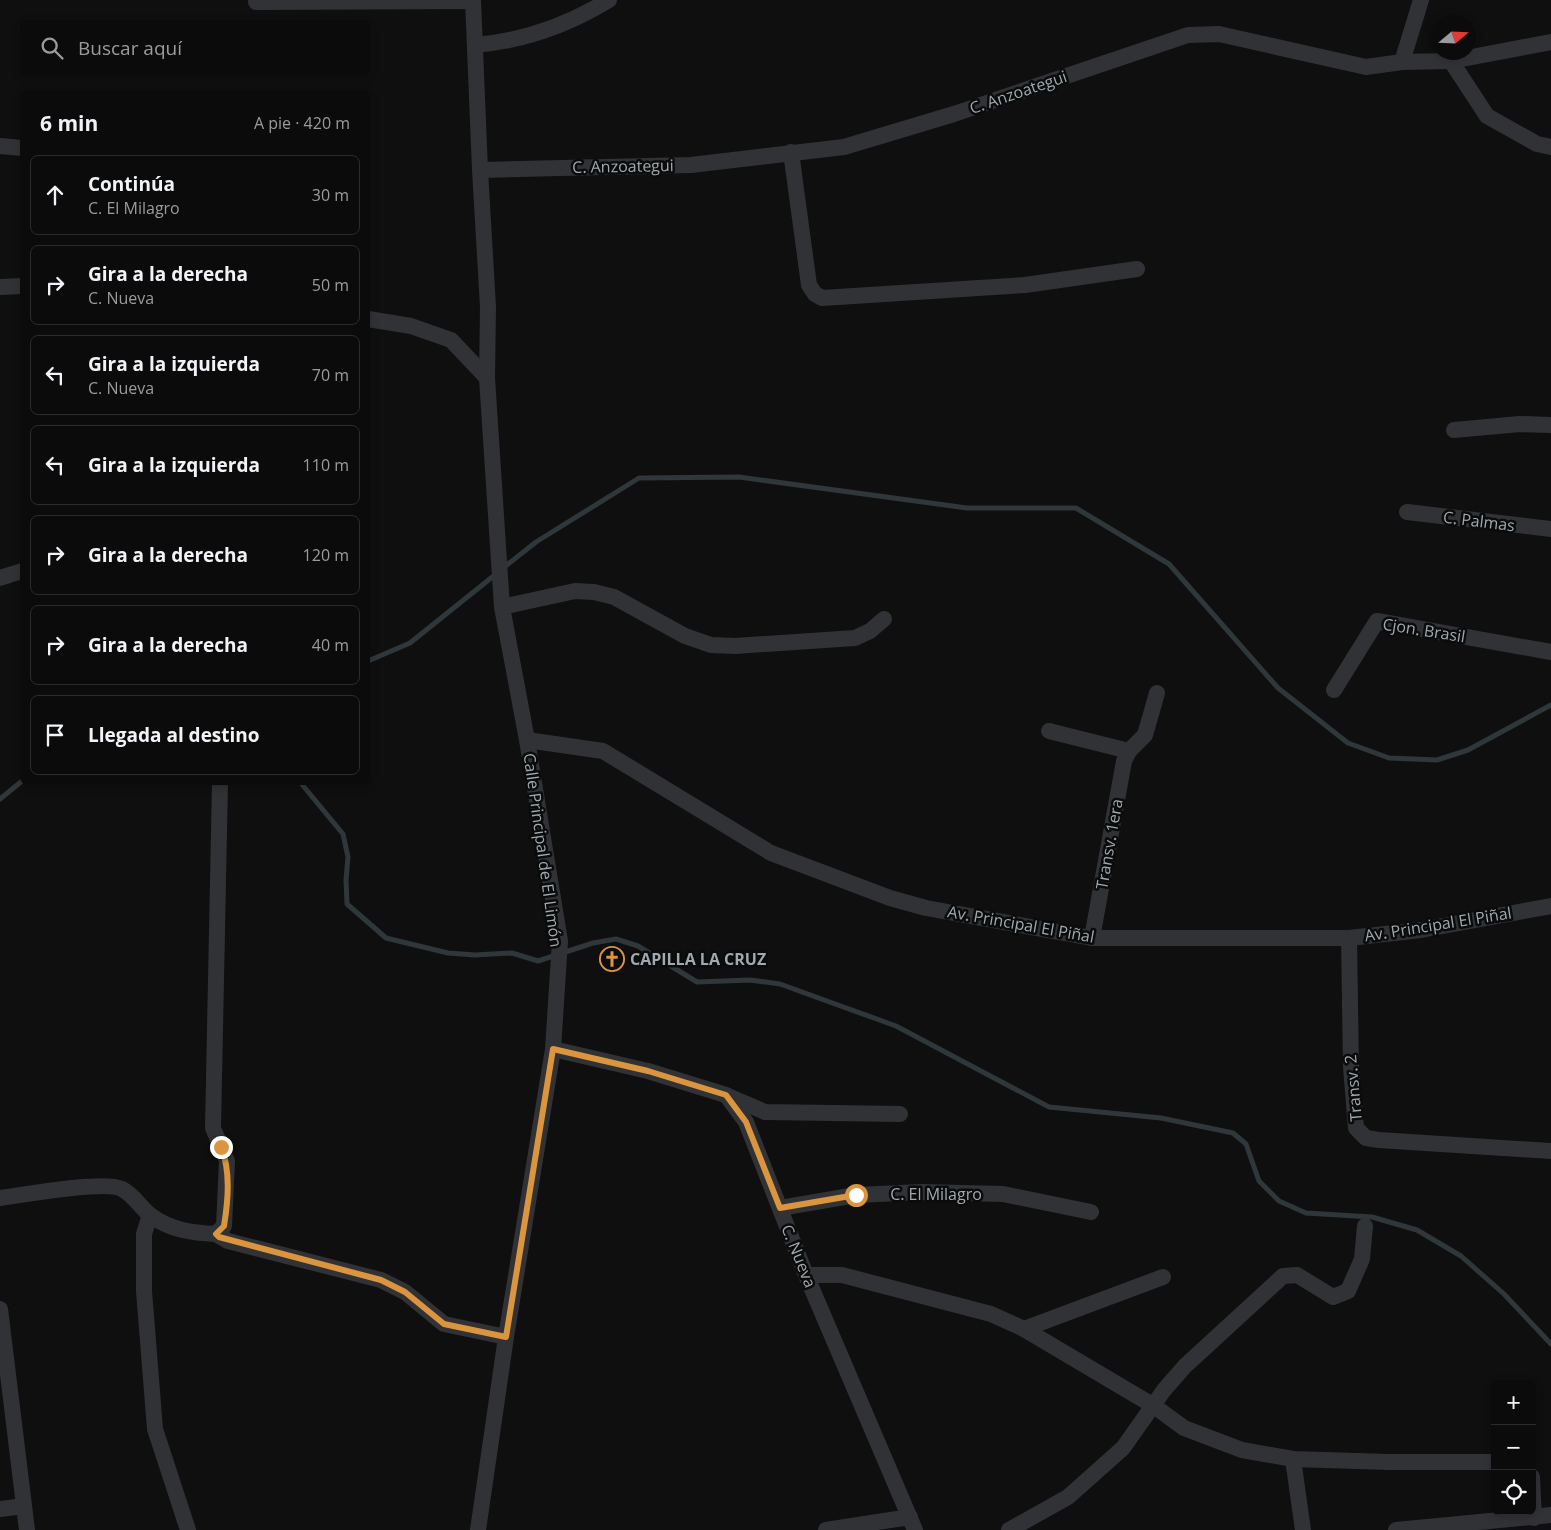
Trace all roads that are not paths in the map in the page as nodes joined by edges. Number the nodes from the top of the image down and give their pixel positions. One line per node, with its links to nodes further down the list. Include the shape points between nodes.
1 (473, 0): 4 (street); 6 (street, Calle Principal de El Limón)
2 (609, 0): 6 (street, via 574,19 535,34)
3 (1422, 0): 8 (street)
4 (256, 2)
5 (1551, 42): 7 (street, C. Anzoategui)
6 (475, 45): 13 (street, Calle Principal de El Limón)
7 (1451, 61): 8 (street, C. Anzoategui); 10 (street, via 1487,116 1537,144)
8 (1402, 62): 12 (street, C. Anzoategui, via 1366,67 1219,34 1188,34 954,114 844,147)
9 (0, 146): 11 (street)
10 (1551, 147)
11 (20, 148)
12 (791, 152): 13 (street, C. Anzoategui, via 691,164); 14 (street, via 809,285 822,298 1025,285)
13 (480, 170): 18 (street, Calle Principal de El Limón, via 488,307)
14 (1138, 269)
15 (20, 286): 16 (street)
16 (0, 287)
17 (370, 319): 18 (street, via 411,326 450,340)
18 (487, 378): 25 (street, Calle Principal de El Limón)
19 (1551, 425): 20 (street, via 1520,424)
20 (1454, 430)
21 (1407, 512): 22 (street, C. Palmas)
22 (1551, 529)
23 (20, 572): 24 (street)
24 (0, 578)
25 (502, 607): 26 (street, via 575,591 594,592 614,597 685,636 711,645 735,646 855,638); 31 (street, Calle Principal de El Limón)
26 (884, 619)
27 (1551, 652): 28 (street, Cjon. Brasil, via 1377,621)
28 (1334, 690)
29 (1157, 693): 32 (street, via 1145,735)
30 (1049, 731): 32 (street)
31 (527, 740): 35 (street, Av. Principal El Piñal, via 603,751 771,853 890,898 926,908); 37 (street, Calle Principal de El Limón, via 560,942)
32 (1128, 751): 35 (street, Transv. 1era)
33 (220, 785): 46 (street, via 213,1128 226,1161 227,1176 224,1226)
34 (1551, 906): 36 (street, Av. Principal El Piñal, via 1421,930)
35 (1092, 938): 36 (street, Av. Principal El Piñal)
36 (1349, 938): 40 (street, Transv. 2, via 1351,1067 1356,1128 1366,1138 1379,1140)
37 (553, 1049): 38 (street, via 648,1071); 51 (street, Calle Principal de El Limón)
38 (726, 1095): 39 (street, via 765,1112); 42 (street, C. Nueva, via 746,1122)
39 (900, 1114)
40 (1551, 1150)
41 (0, 1198): 44 (street, via 82,1188 121,1188)
42 (780, 1208): 43 (street, C. El Milagro, via 856,1195 922,1192 1003,1194); 47 (street, C. Nueva)
43 (1091, 1212)
44 (150, 1215): 46 (street, via 192,1233); 62 (street, via 144,1234 144,1291 155,1429)
45 (1365, 1226): 52 (street, via 1362,1259 1348,1292 1333,1298 1297,1275 1283,1276 1185,1366)
46 (216, 1234): 51 (street, via 228,1241 381,1280 405,1292 444,1324)
47 (806, 1275): 50 (street, via 842,1275 881,1284 991,1314); 60 (street, C. Nueva)
48 (1163, 1277): 50 (street)
49 (0, 1309): 55 (street)
50 (1024, 1329): 52 (street)
51 (506, 1337): 63 (street, Calle Principal de El Limón)
52 (1154, 1406): 53 (street, via 1184,1428 1214,1441 1242,1450); 65 (street, via 1123,1448 1068,1497)
53 (1293, 1459): 54 (street); 66 (street)
54 (1491, 1462)
55 (24, 1506): 56 (street); 61 (street)
56 (0, 1509)
57 (1534, 1515): 59 (street)
58 (1551, 1515): 59 (street)
59 (1534, 1518): 67 (street)
60 (912, 1524): 64 (street)
61 (27, 1530)
62 (188, 1530)
63 (478, 1530)
64 (826, 1530)
65 (1009, 1530)
66 (1304, 1530)
67 (1396, 1530)

